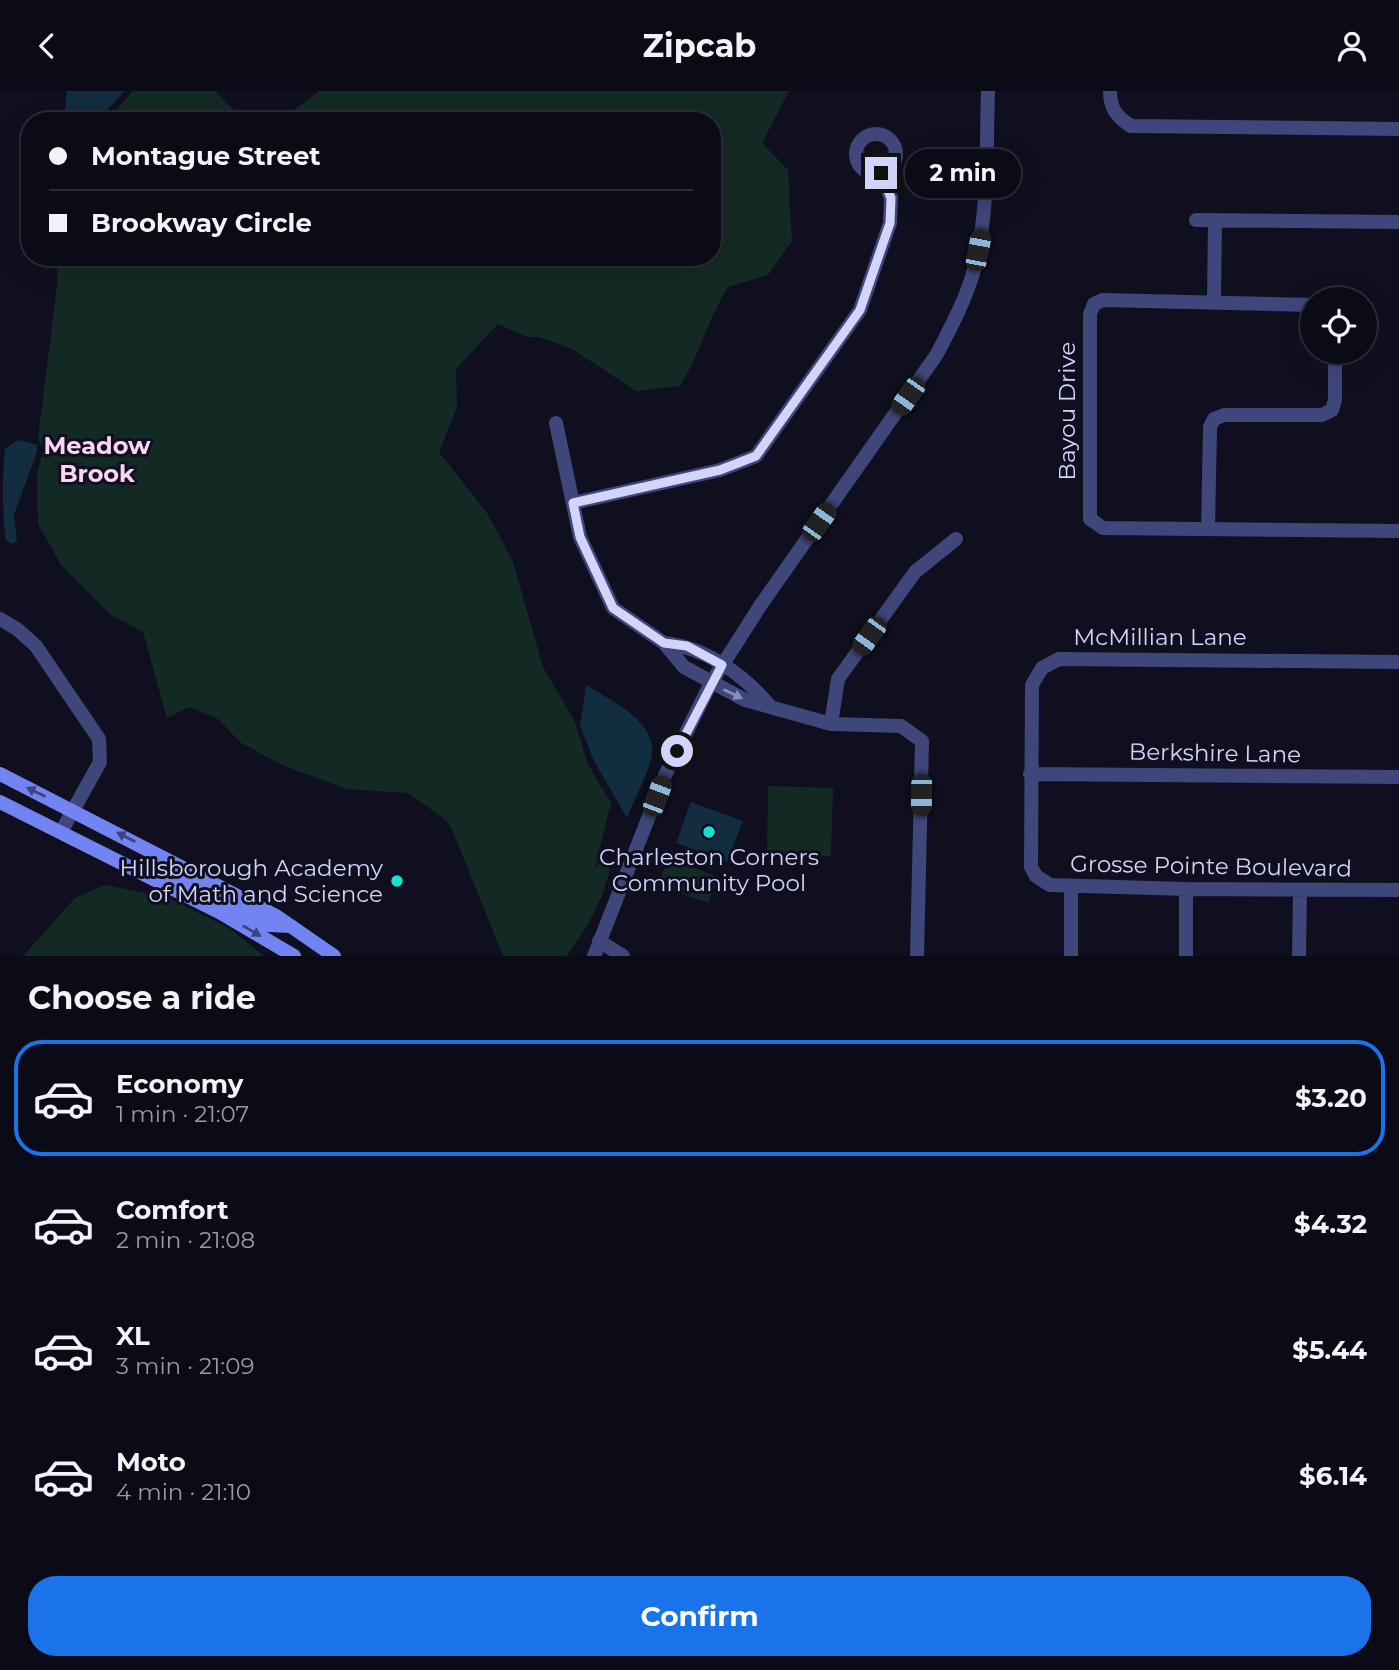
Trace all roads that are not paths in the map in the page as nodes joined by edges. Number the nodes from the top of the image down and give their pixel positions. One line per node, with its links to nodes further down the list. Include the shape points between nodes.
1 (988, 91): 19 (street, via 985,210 974,270 958,313 937,354)
2 (1110, 91): 3 (street, via 1117,118 1131,126)
3 (1399, 129)
4 (881, 173): 12 (street, via 891,198 890,223 860,310 756,456 720,470)
5 (1196, 220): 6 (street)
6 (1214, 220): 7 (street); 8 (street)
7 (1399, 222)
8 (1214, 302): 9 (street, Bayou Drive); 13 (street, Bayou Drive, via 1103,300 1094,304 1090,313 1090,519 1103,528)
9 (1300, 305)
10 (1335, 364): 13 (street, via 1335,400 1332,410 1322,415 1224,415 1214,419 1210,427)
11 (556, 423): 12 (street)
12 (573, 503): 17 (street, via 580,537 613,608)
13 (1208, 529): 14 (street, Bayou Drive)
14 (1399, 531)
15 (956, 539): 22 (street, via 915,572 838,679)
16 (0, 619): 27 (street, via 36,646 99,739 100,762)
17 (664, 643): 19 (street, via 687,646); 20 (street, via 684,667)
18 (1399, 662): 24 (street, McMillian Lane, via 1059,659 1042,668 1032,685)
19 (722, 665): 20 (street); 21 (street, via 752,685)
20 (711, 683): 21 (street, one-way to 21); 36 (street, via 666,773)
21 (769, 705): 22 (street)
22 (831, 724): 40 (street, via 901,726 922,741)
23 (0, 774): 27 (street, one-way to 23)
24 (1030, 774): 25 (street, Berkshire Lane); 28 (street, McMillian Lane)
25 (1399, 777)
26 (0, 802): 29 (street)
27 (73, 810): 29 (street); 35 (street, one-way to 27)
28 (1030, 825): 31 (street, Grosse Pointe Boulevard, via 1030,862 1036,876 1050,885)
29 (61, 832): 30 (street)
30 (139, 872): 35 (street, via 178,878 270,925); 37 (street, one-way to 37)
31 (1071, 887): 32 (street, Grosse Pointe Boulevard); 41 (street)
32 (1186, 889): 33 (street, Grosse Pointe Boulevard); 42 (street)
33 (1300, 890): 34 (street, Grosse Pointe Boulevard); 43 (street)
34 (1399, 890)
35 (290, 926): 38 (street)
36 (594, 951): 39 (street)
37 (293, 956)
38 (334, 956)
39 (624, 956)
40 (917, 956)
41 (1071, 956)
42 (1186, 956)
43 (1299, 956)

